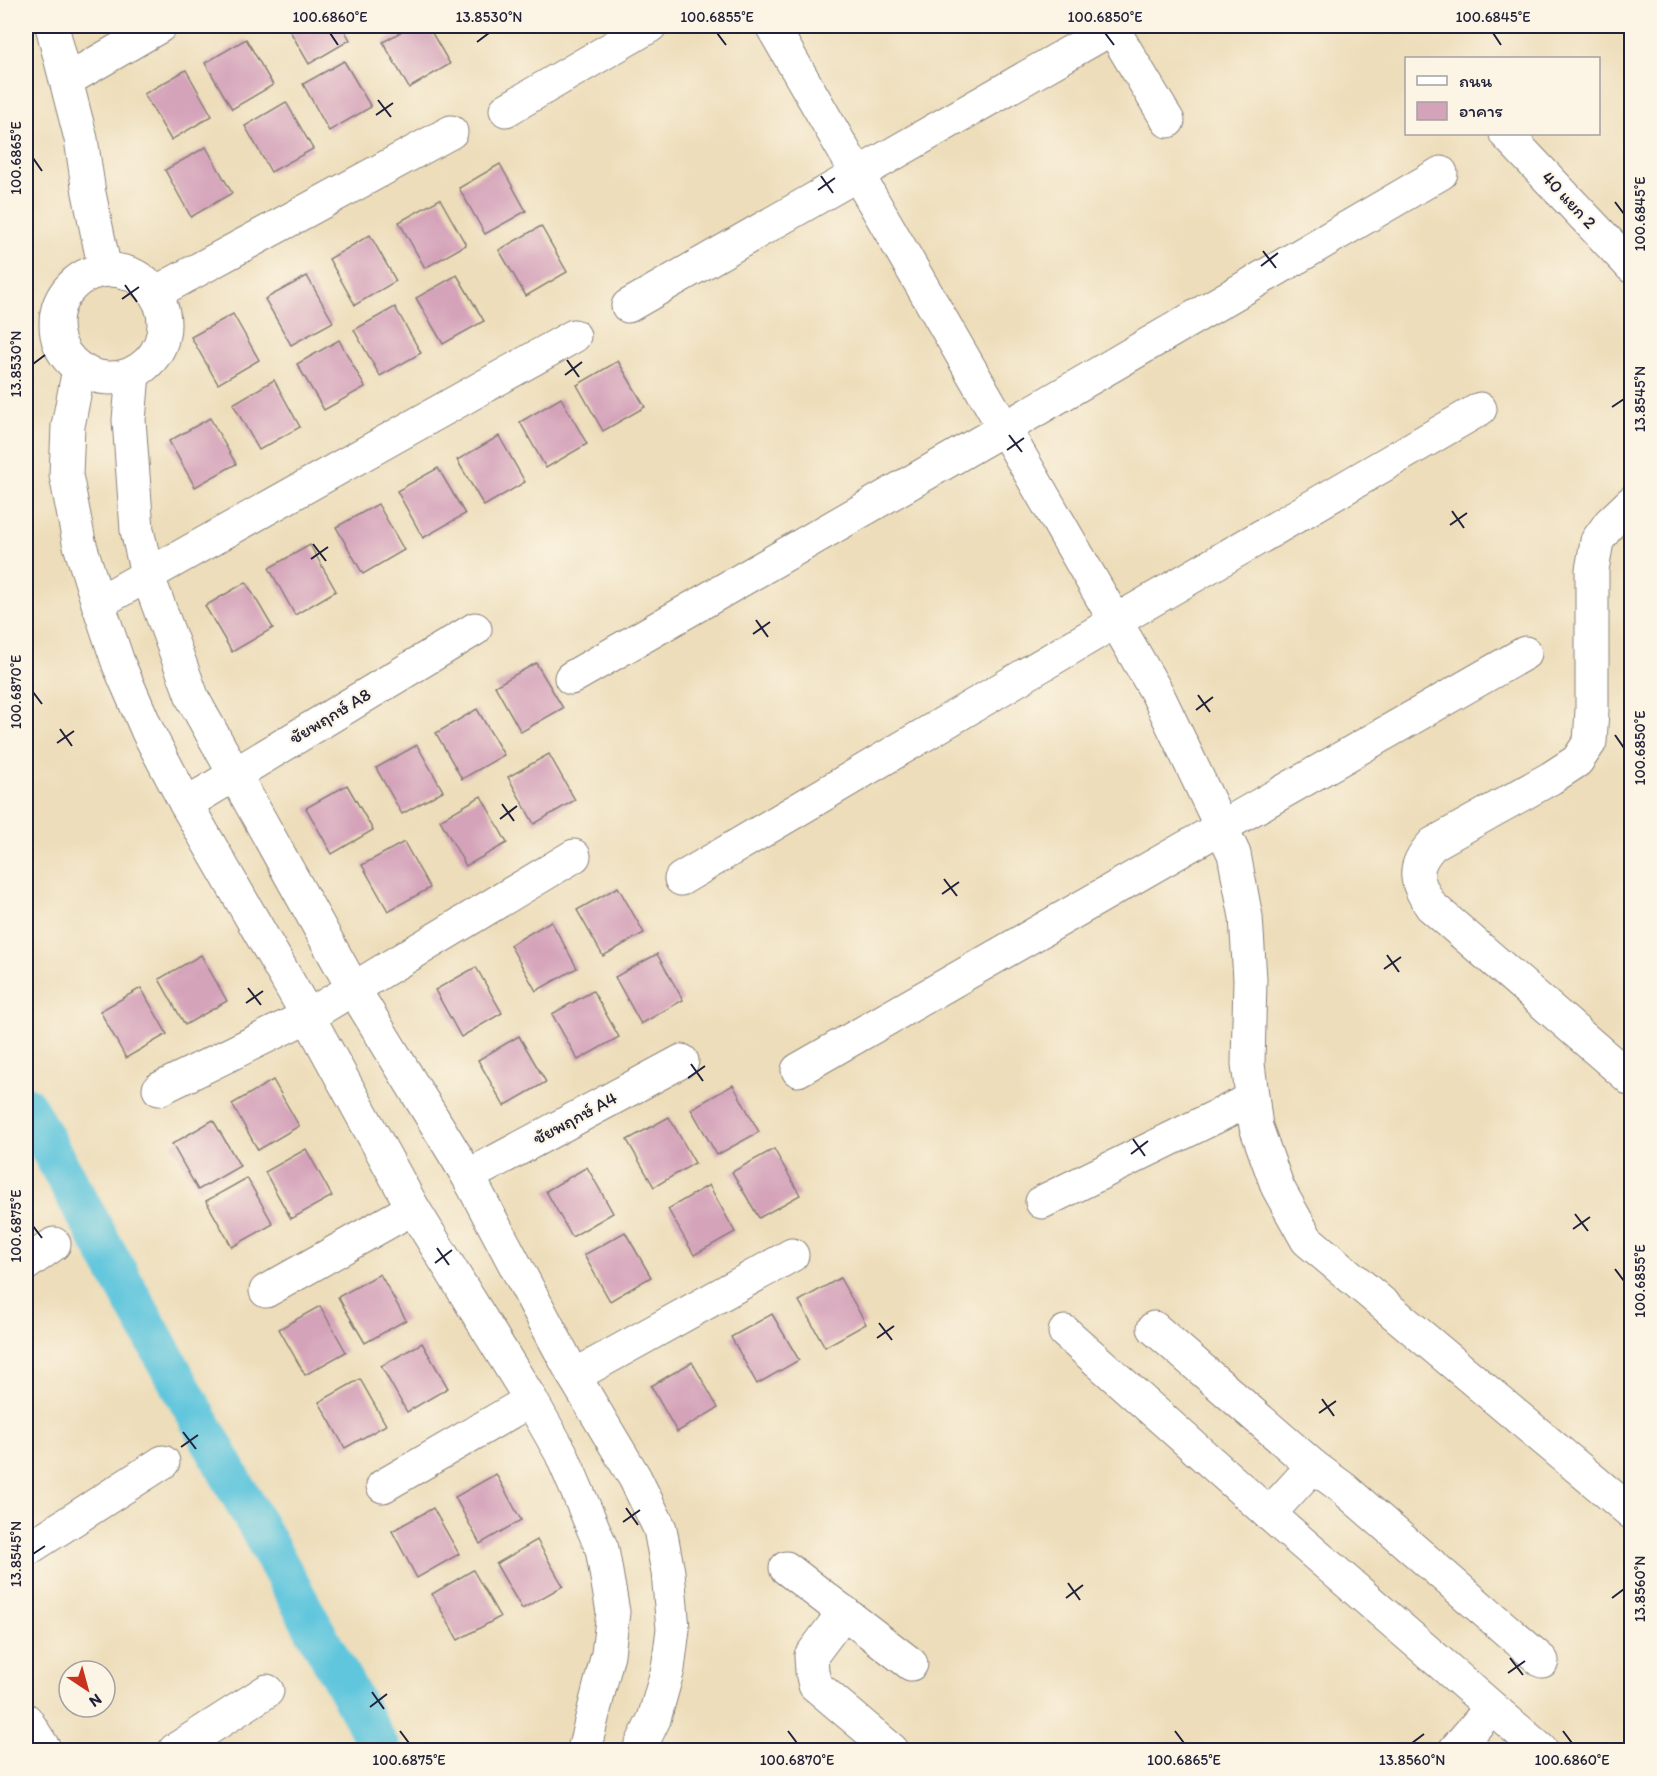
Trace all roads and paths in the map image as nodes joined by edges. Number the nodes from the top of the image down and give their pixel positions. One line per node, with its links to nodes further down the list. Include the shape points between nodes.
1 (52, 26): 6 (street)
2 (160, 26): 6 (street)
3 (650, 26): 7 (street)
4 (772, 26): 12 (street)
5 (1113, 26): 8 (street); 12 (street)
6 (67, 80): 14 (street)
7 (506, 110)
8 (1168, 122)
9 (451, 132): 15 (street)
10 (1507, 135): 13 (street, 40 แยก 2)
11 (1441, 173): 21 (street)
12 (858, 174): 16 (street); 21 (street)
13 (1632, 267)
14 (105, 270): 15 (street, via 142,279); 18 (street, via 84,276 67,291 57,311 56,333 63,354)
15 (155, 293): 19 (street, via 164,315 163,339 152,360)
16 (628, 306)
17 (574, 336): 23 (street)
18 (79, 369): 19 (street, via 96,378 115,379); 24 (street, via 68,426 66,474 79,542)
19 (133, 374): 23 (street, via 129,420 137,530)
20 (1480, 409): 25 (street)
21 (1005, 428): 25 (street); 28 (street)
22 (1632, 501): 38 (street, via 1597,541 1592,570 1590,742 1577,760 1551,778 1433,844 1420,858 1419,888 1431,906)
23 (147, 574): 24 (street); 29 (street, via 193,699)
24 (98, 603): 30 (street, via 119,665)
25 (1116, 621): 31 (street, via 1157,693); 33 (street)
26 (475, 629): 29 (street, ชัยพฤกษ์ A8)
27 (1525, 653): 31 (street)
28 (572, 678)
29 (235, 773): 30 (street, ชัยพฤกษ์ A8); 34 (street)
30 (186, 804): 35 (street)
31 (1222, 828): 37 (street); 40 (street, via 1234,854 1246,917)
32 (574, 856): 34 (street)
33 (681, 879)
34 (353, 988): 35 (street); 41 (street)
35 (308, 1016): 39 (street); 43 (street)
36 (682, 1060): 41 (street, ชัยพฤกษ์ A4)
37 (798, 1070)
38 (1632, 1080)
39 (159, 1089)
40 (1252, 1099): 42 (street); 55 (street, via 1256,1127 1278,1188 1308,1240)
41 (468, 1176): 50 (street)
42 (1042, 1202)
43 (412, 1208): 47 (street); 51 (street)
44 (54, 1245): 46 (street)
45 (792, 1254): 50 (street)
46 (26, 1264)
47 (266, 1291)
48 (1154, 1328): 53 (street)
49 (1065, 1332): 56 (street)
50 (574, 1376): 68 (street, via 635,1478 660,1529 668,1572 673,1629 668,1669 654,1719)
51 (531, 1400): 54 (street); 67 (street, via 561,1453 602,1550 613,1612 608,1654)
52 (163, 1462): 57 (street)
53 (1313, 1466): 56 (street); 60 (street)
54 (383, 1486)
55 (1632, 1513)
56 (1269, 1514): 63 (street)
57 (26, 1550)
58 (786, 1568): 59 (street)
59 (844, 1612): 61 (street); 69 (street, via 811,1656 815,1685)
60 (1542, 1661)
61 (911, 1664)
62 (267, 1691): 66 (street)
63 (1491, 1708): 70 (street); 71 (street)
64 (26, 1720): 65 (street)
65 (45, 1750)
66 (175, 1750)
67 (584, 1750)
68 (639, 1750)
69 (892, 1750)
70 (1455, 1750)
71 (1541, 1750)

